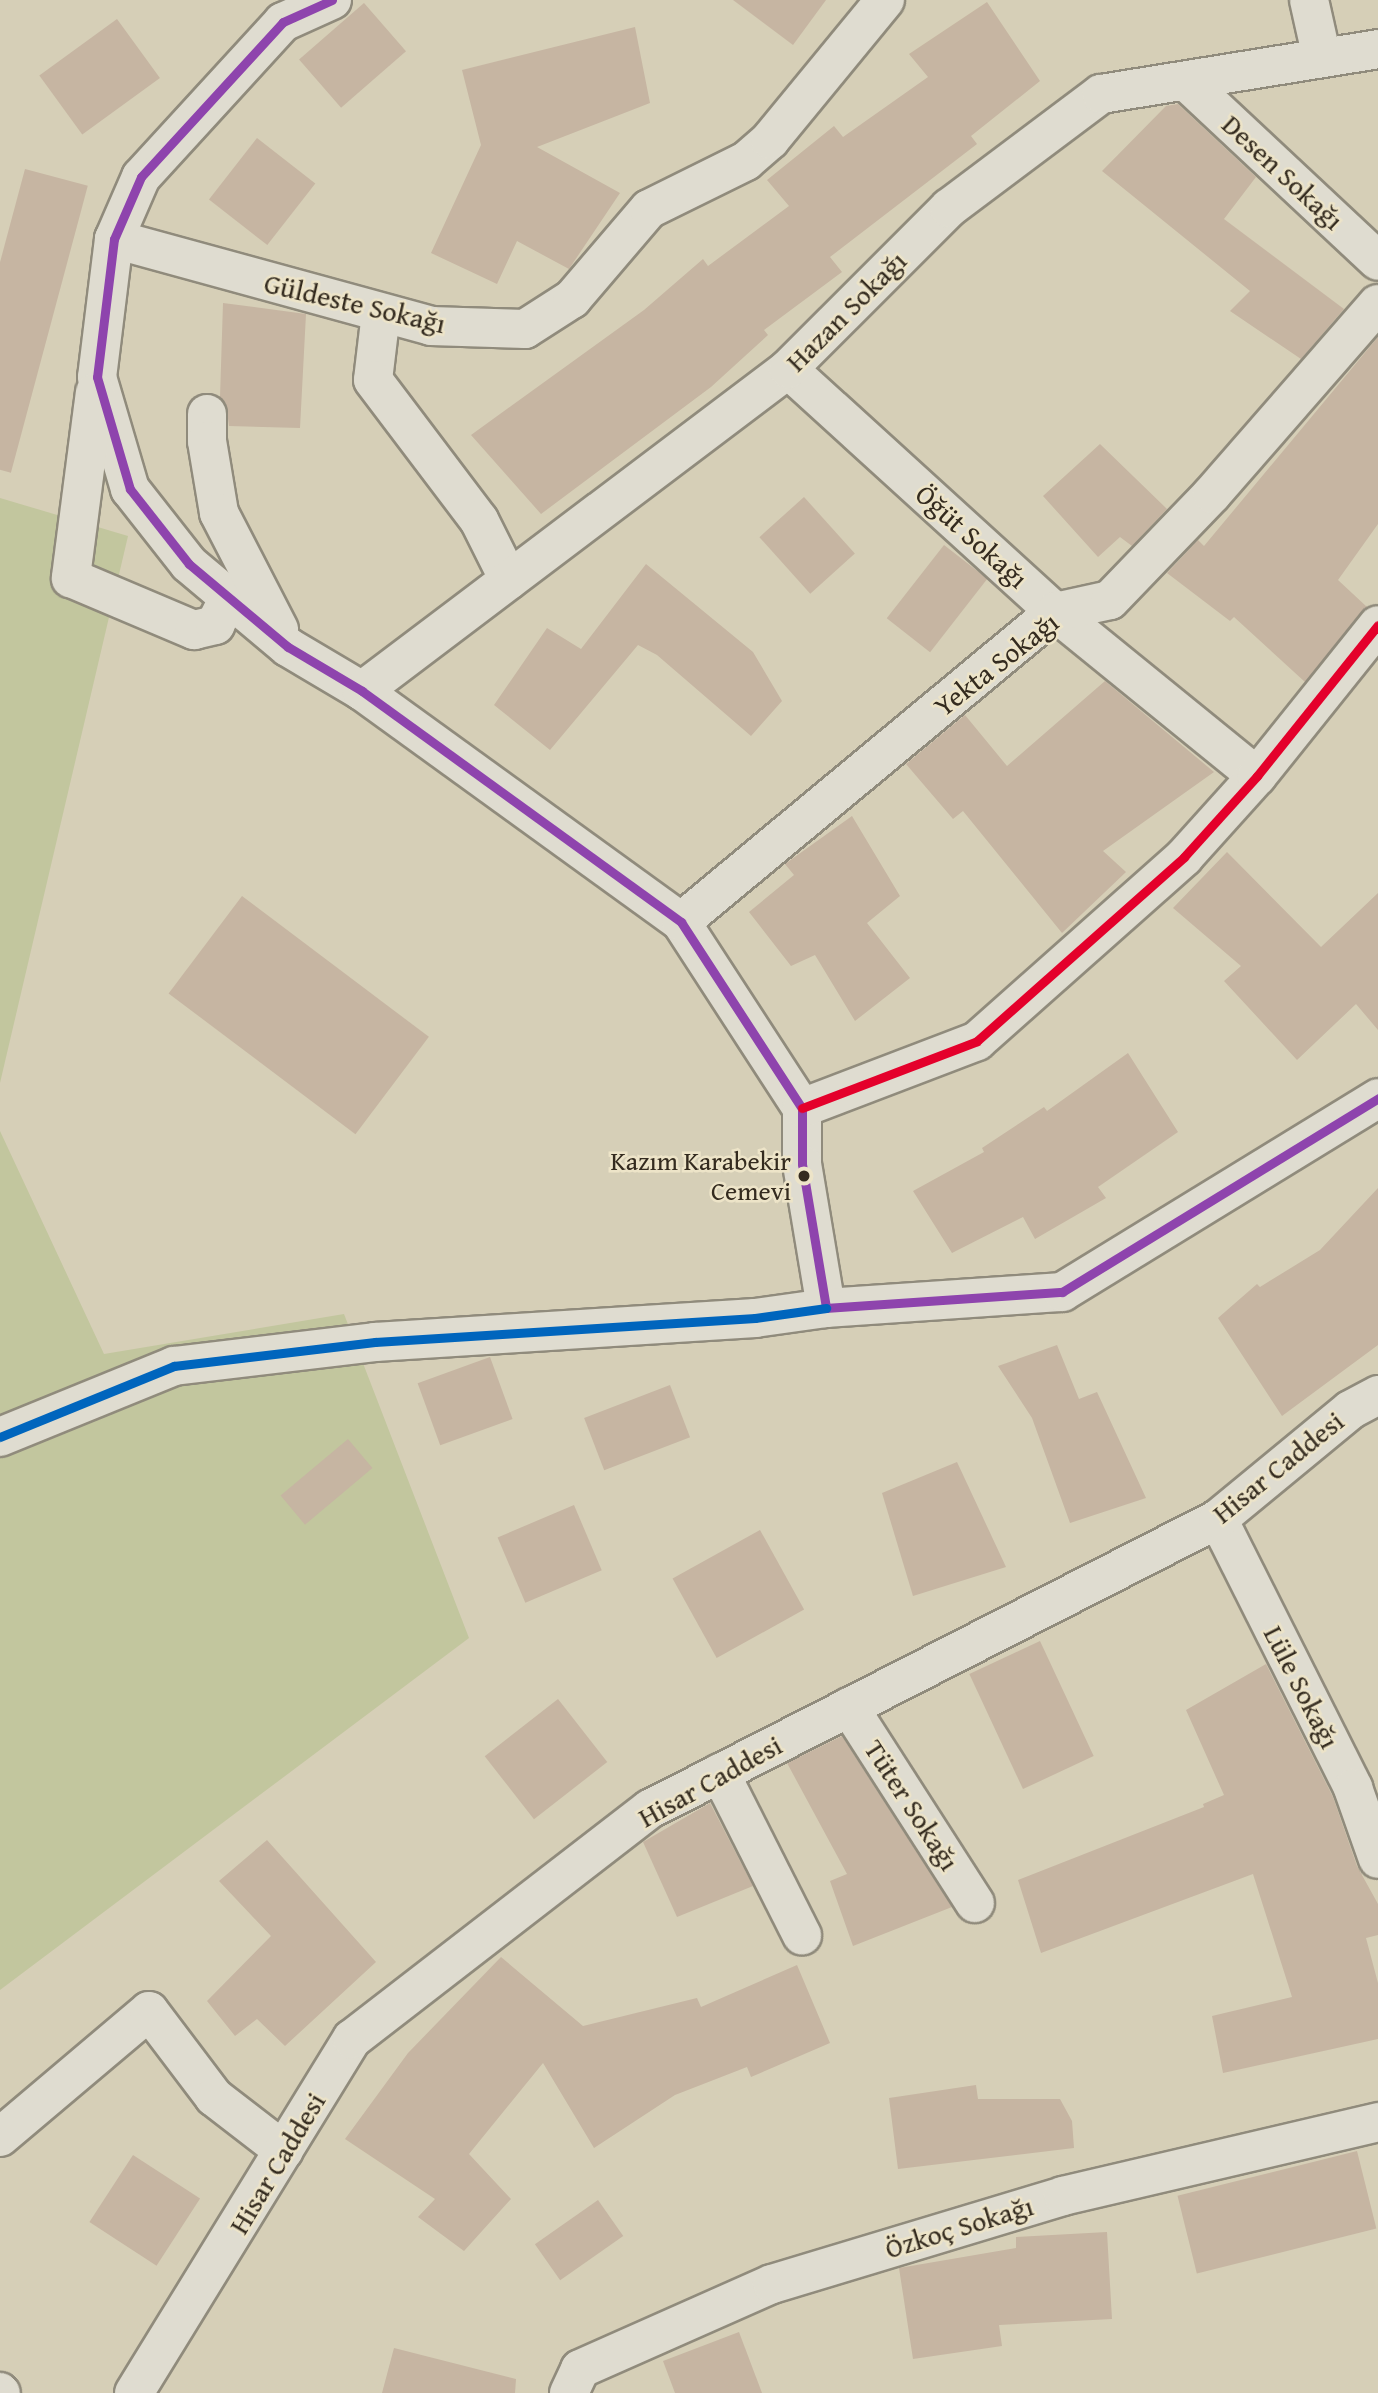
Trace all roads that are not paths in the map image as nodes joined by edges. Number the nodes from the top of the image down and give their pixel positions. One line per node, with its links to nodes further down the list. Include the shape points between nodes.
1 (332, 0): 7 (street, via 283,22 141,177)
2 (886, 0): 10 (street, Güldeste Sokağı, via 770,140 746,161 649,209 572,299 525,329 431,327)
3 (1309, 0): 5 (street)
4 (1378, 49): 5 (street, Hazan Sokağı)
5 (1322, 58): 6 (street, Hazan Sokağı)
6 (1188, 83): 8 (street, Desen Sokağı); 11 (street, Hazan Sokağı, via 1101,94 949,208)
7 (114, 239): 10 (street, Güldeste Sokağı); 12 (street)
8 (1378, 261)
9 (1378, 304): 16 (street, Yekta Sokağı, via 1212,494 1110,600)
10 (381, 313): 14 (street, via 373,380 479,520)
11 (788, 369): 14 (street, Hazan Sokağı); 16 (street, Öğüt Sokağı)
12 (97, 376): 15 (street, via 130,489 189,564); 15 (street, via 71,578 194,630 215,625)
13 (207, 414): 18 (street, via 219,513)
14 (509, 580): 19 (street, Hazan Sokağı)
15 (229, 597): 18 (street)
16 (1055, 612): 20 (street, Öğüt Sokağı); 21 (street, Yekta Sokağı)
17 (1378, 625): 20 (street)
18 (288, 647): 19 (street)
19 (362, 691): 21 (street)
20 (1257, 776): 23 (street, via 1184,857 977,1041)
21 (681, 922): 23 (street)
22 (1378, 1098): 24 (street, via 1062,1292)
23 (802, 1108): 24 (street, via 802,1164)
24 (826, 1308): 26 (street, via 755,1318 375,1342 174,1366)
25 (1378, 1395): 27 (street, Hisar Caddesi, via 1350,1410)
26 (0, 1437)
27 (1218, 1519): 28 (street, Hisar Caddesi); 30 (street, Lüle Sokağı, via 1353,1788)
28 (849, 1707): 29 (street, Hisar Caddesi); 31 (street, Tüter Sokağı)
29 (720, 1773): 32 (street); 35 (street, Hisar Caddesi, via 650,1810 352,2039)
30 (1378, 1859)
31 (975, 1903)
32 (802, 1935)
33 (1378, 2122): 37 (street, Özkoç Sokağı, via 1063,2196 772,2284 580,2368)
34 (0, 2137): 35 (street, via 149,2011 214,2097)
35 (284, 2151): 36 (street, Hisar Caddesi)
36 (134, 2393)
37 (569, 2393)

